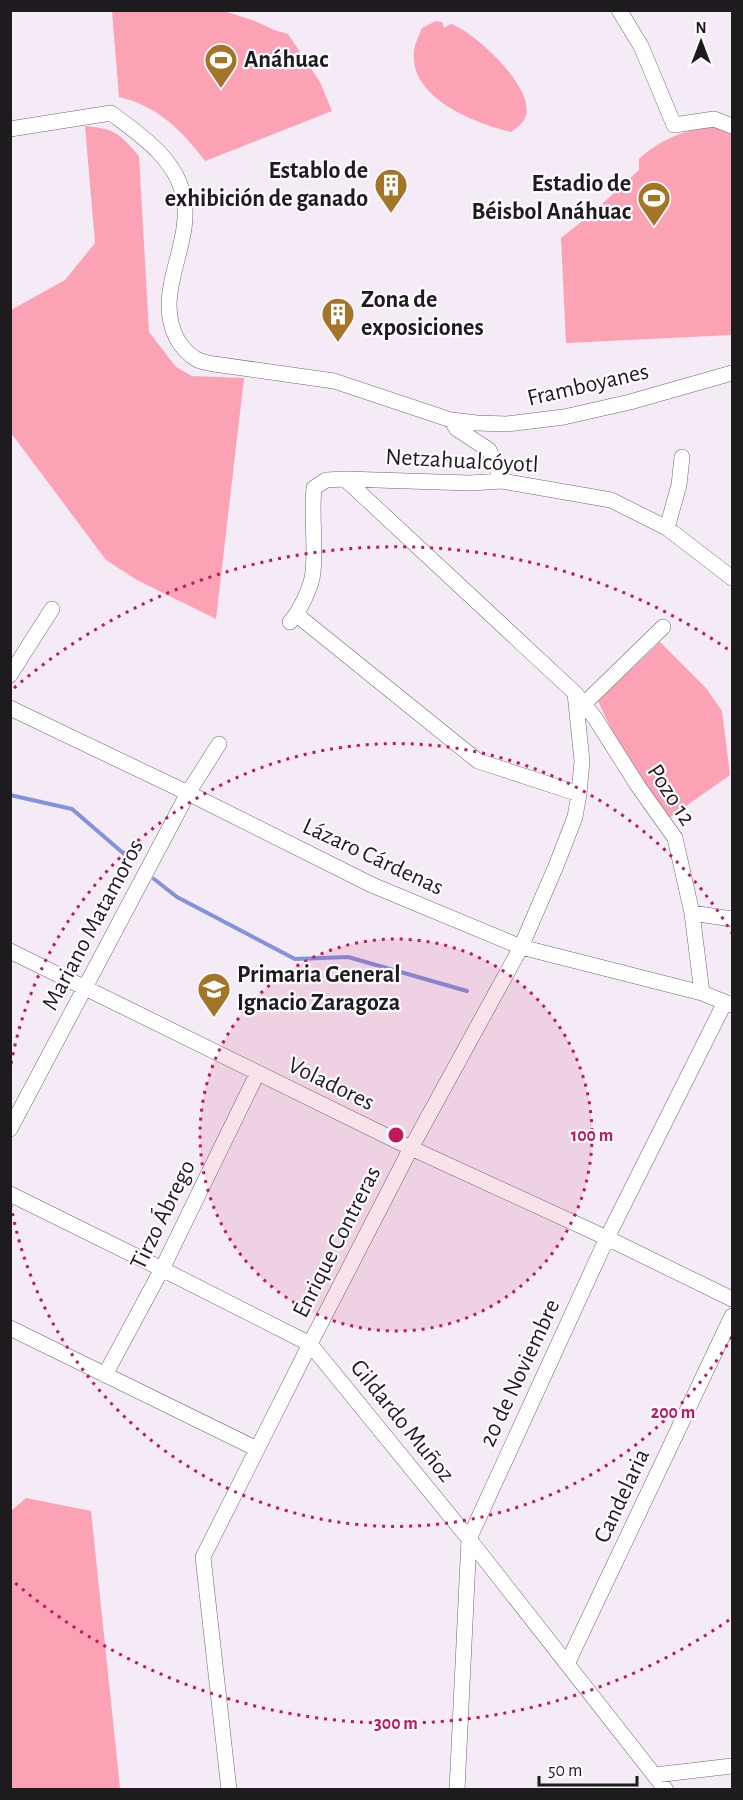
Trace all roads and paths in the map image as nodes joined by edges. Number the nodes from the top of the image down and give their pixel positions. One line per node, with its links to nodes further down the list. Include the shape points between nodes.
1 (619, 10): 2 (street, via 641,46 674,125 714,119)
2 (732, 126)
3 (10, 129): 5 (street, via 111,113 154,146 172,169 183,195 184,230 170,290 170,326 180,344 196,359 334,381)
4 (732, 373): 5 (street, Framboyanes, via 558,419 507,424)
5 (451, 420): 8 (street, via 457,429 489,450)
6 (682, 457): 9 (street)
7 (345, 479): 8 (street, Netzahualcóyotl); 14 (street, Pozo 12); 18 (street, via 326,480 314,488 314,574 294,619 478,760)
8 (502, 481): 9 (street, Netzahualcóyotl, via 611,500)
9 (667, 528): 10 (street, Netzahualcóyotl)
10 (732, 578)
11 (52, 609): 13 (street)
12 (663, 627): 14 (street)
13 (10, 675)
14 (579, 698): 18 (street, Enrique Contreras); 19 (street, Pozo 12, via 675,838)
15 (10, 708): 17 (street, Lázaro Cárdenas)
16 (219, 744): 17 (street, Mariano Matamoros)
17 (188, 793): 21 (street, Lázaro Cárdenas, via 372,885); 23 (street, Mariano Matamoros)
18 (579, 794): 21 (street, Enrique Contreras, via 571,826)
19 (692, 913): 20 (street); 24 (street, Pozo 12)
20 (732, 919)
21 (520, 947): 24 (street, Lázaro Cárdenas); 28 (street, Enrique Contreras)
22 (10, 951): 23 (street, Voladores)
23 (85, 988): 26 (street, Voladores); 27 (street, Mariano Matamoros)
24 (702, 993): 25 (street, Lázaro Cárdenas)
25 (729, 1003): 30 (street, 20 de Noviembre)
26 (257, 1074): 28 (street, Voladores); 31 (street, Tirzo Ábrego)
27 (10, 1130)
28 (411, 1148): 30 (street, Voladores); 35 (street, Enrique Contreras)
29 (10, 1194): 31 (street, Gildardo Muñoz)
30 (607, 1238): 32 (street, Voladores); 38 (street, 20 de Noviembre)
31 (162, 1269): 35 (street, Gildardo Muñoz); 36 (street, Tirzo Ábrego)
32 (732, 1299)
33 (732, 1316): 39 (street, Candelaria)
34 (10, 1328): 36 (street)
35 (310, 1344): 37 (street, Enrique Contreras); 38 (street, Gildardo Muñoz)
36 (105, 1375): 37 (street)
37 (257, 1449): 42 (street, Enrique Contreras, via 203,1557)
38 (469, 1539): 39 (street, Gildardo Muñoz); 43 (street, 20 de Noviembre)
39 (568, 1662): 41 (street, Gildardo Muñoz)
40 (732, 1766): 41 (street)
41 (656, 1775): 44 (street, Gildardo Muñoz)
42 (229, 1790)
43 (457, 1790)
44 (666, 1790)

